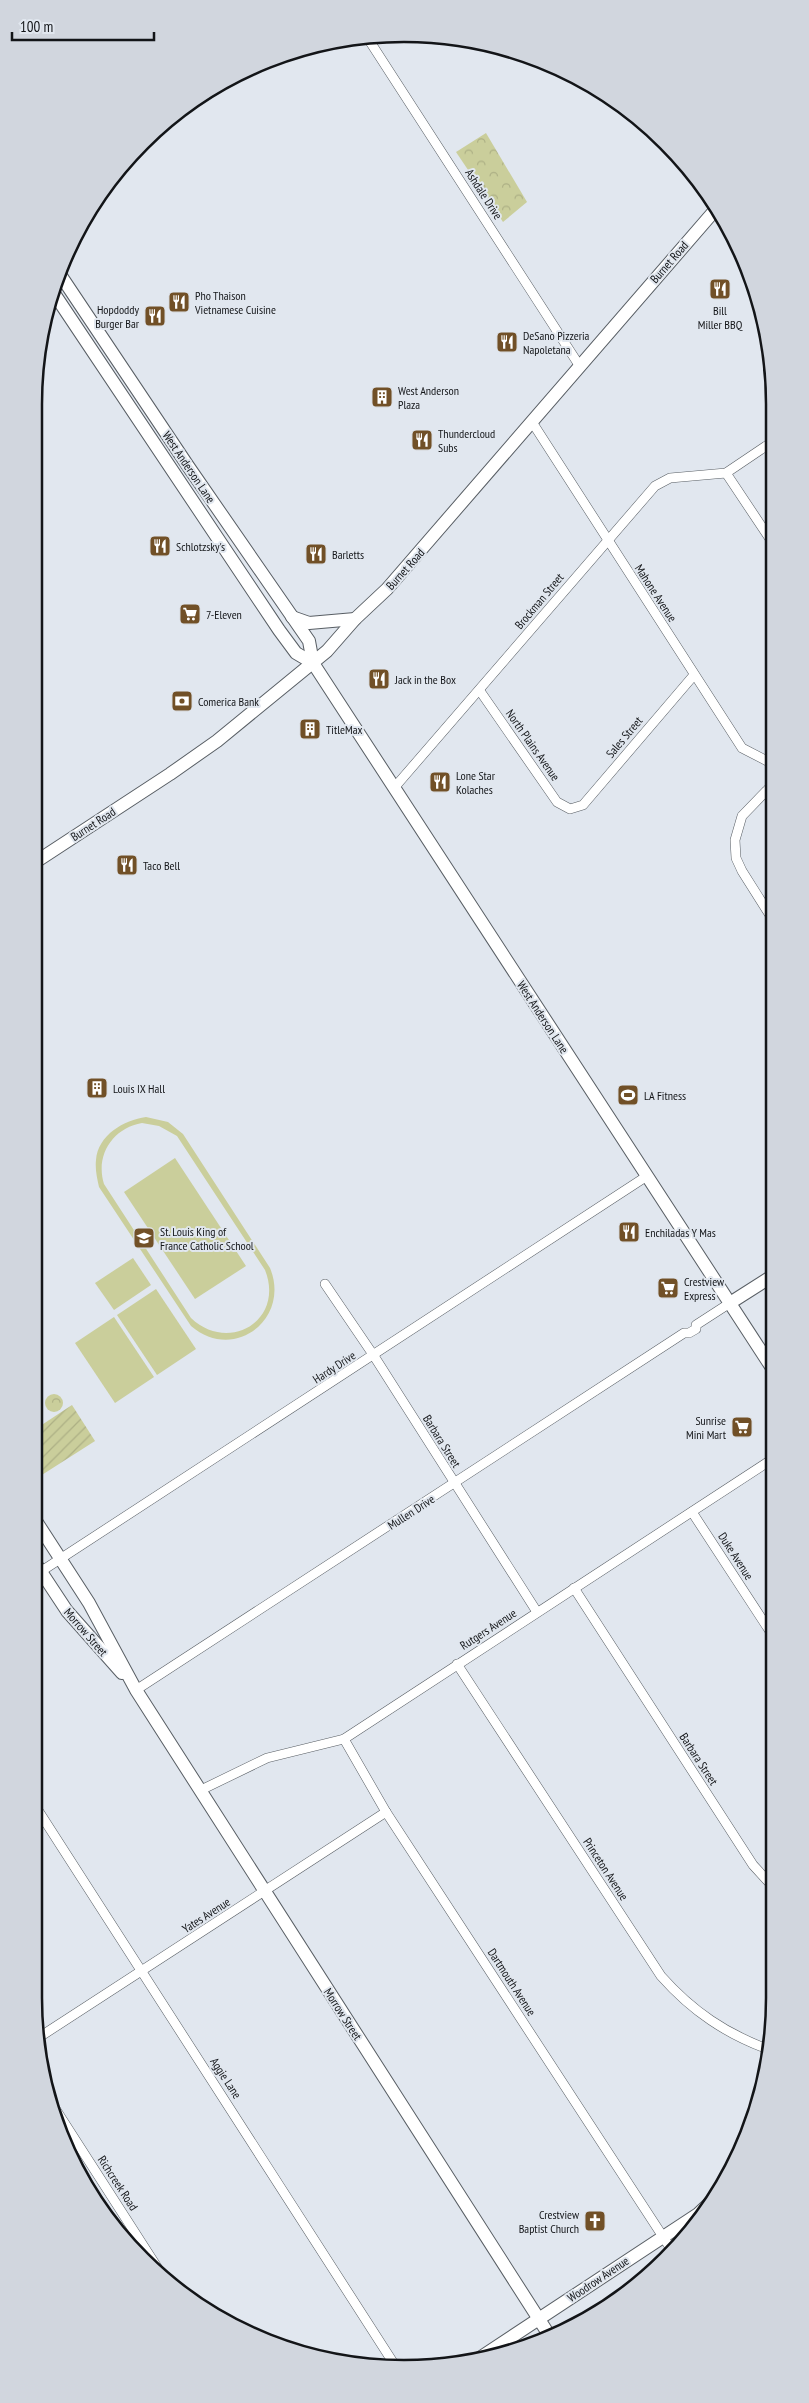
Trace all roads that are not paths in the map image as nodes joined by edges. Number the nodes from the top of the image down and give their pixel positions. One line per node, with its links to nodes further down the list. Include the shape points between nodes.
1 (371, 44): 5 (street, Ashdale Drive)
2 (712, 214): 5 (main road, Burnet Road)
3 (64, 281): 8 (main road, West Anderson Lane)
4 (58, 300): 9 (main road, West Anderson Lane)
5 (580, 364): 6 (main road, Burnet Road)
6 (532, 422): 13 (street, Mahone Avenue); 15 (main road, Burnet Road, via 388,589)
7 (766, 446): 11 (street)
8 (182, 457): 9 (main road); 10 (main road); 14 (main road, West Anderson Lane)
9 (166, 460): 10 (main road, West Anderson Lane)
10 (174, 471): 16 (main road, West Anderson Lane, via 290,646)
11 (726, 473): 12 (street); 13 (street, Brockman Street, via 663,480 654,486)
12 (766, 533)
13 (608, 540): 17 (street, Mahone Avenue); 18 (street, Brockman Street)
14 (292, 617): 15 (main road, via 309,623); 16 (main road, West Anderson Lane, via 309,642)
15 (355, 619): 16 (main road, Burnet Road)
16 (313, 663): 20 (main road, West Anderson Lane); 23 (main road, Burnet Road, via 217,741)
17 (694, 674): 19 (street, Mahone Avenue, via 742,748); 22 (street, Sales Street, via 583,805)
18 (480, 690): 20 (street, Brockman Street); 22 (street, North Plains Avenue, via 557,802)
19 (766, 760)
20 (394, 788): 25 (main road, West Anderson Lane)
21 (766, 791): 24 (street, via 742,816 735,840 736,858)
22 (570, 810)
23 (42, 858)
24 (766, 908)
25 (647, 1176): 28 (main road, West Anderson Lane); 29 (street, Hardy Drive)
26 (766, 1280): 28 (main road, Mullen Drive)
27 (325, 1284): 29 (street, Barbara Street)
28 (730, 1303): 30 (main road, West Anderson Lane); 32 (street, Mullen Drive, via 696,1325 696,1329 684,1333)
29 (374, 1356): 32 (street, Barbara Street); 35 (street, Hardy Drive)
30 (766, 1359)
31 (766, 1463): 33 (street, Rutgers Avenue)
32 (454, 1484): 39 (street, Barbara Street); 42 (street, Mullen Drive)
33 (692, 1512): 38 (street, Rutgers Avenue); 40 (street, Duke Avenue)
34 (42, 1531): 35 (main road, Morrow Street)
35 (60, 1559): 36 (street, Hardy Drive); 42 (main road, Morrow Street, via 89,1604)
36 (42, 1567)
37 (42, 1578): 42 (main road, Morrow Street)
38 (574, 1588): 39 (street, Rutgers Avenue); 47 (street, Barbara Street, via 753,1865)
39 (537, 1612): 41 (street, Rutgers Avenue)
40 (766, 1627)
41 (457, 1664): 43 (street, Rutgers Avenue); 51 (street, Princeton Avenue, via 661,1976 684,2001 712,2023)
42 (136, 1690): 44 (main road, Morrow Street)
43 (344, 1739): 44 (street, Rutgers Avenue, via 267,1758); 45 (street, Dartmouth Avenue)
44 (201, 1790): 48 (main road, Morrow Street)
45 (386, 1812): 48 (street, Yates Avenue); 54 (street, Dartmouth Avenue)
46 (42, 1816): 49 (street, Aggie Lane)
47 (766, 1879)
48 (265, 1892): 49 (street, Yates Avenue); 57 (main road, Morrow Street)
49 (142, 1970): 50 (street, Yates Avenue); 60 (street, Aggie Lane)
50 (44, 2034)
51 (763, 2047)
52 (64, 2122): 56 (street, Richcreek Road)
53 (694, 2217): 54 (main road, Woodrow Avenue)
54 (662, 2236): 55 (street, Dartmouth Avenue); 57 (main road, Woodrow Avenue)
55 (669, 2245)
56 (148, 2253)
57 (538, 2319): 58 (main road, Morrow Street); 59 (main road, Woodrow Avenue)
58 (546, 2332)
59 (492, 2350)
60 (392, 2360)

